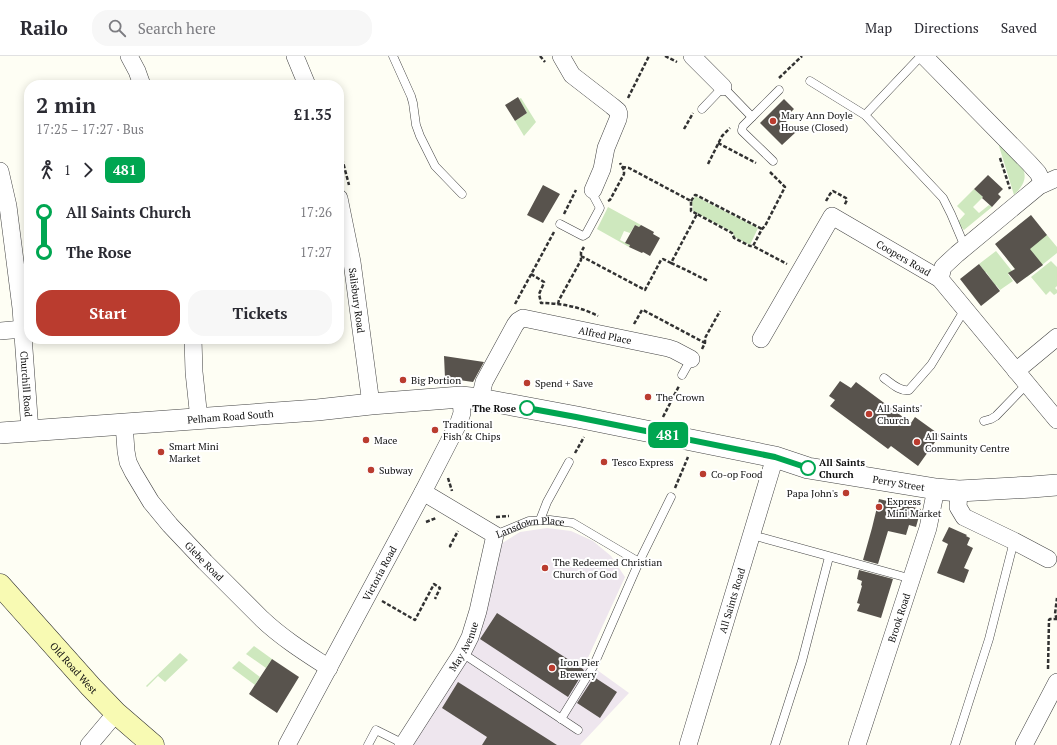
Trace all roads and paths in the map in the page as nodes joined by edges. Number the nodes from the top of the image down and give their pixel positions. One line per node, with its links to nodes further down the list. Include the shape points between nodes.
1 (129, 56): 11 (street)
2 (295, 56): 12 (street)
3 (394, 56): 35 (lane, via 414,103 415,122 420,136 435,166)
4 (540, 56): 10 (path)
5 (650, 56): 17 (path)
6 (665, 56): 9 (path)
7 (802, 56): 14 (path)
8 (922, 56): 19 (lane); 31 (street, via 1038,173)
9 (687, 60): 15 (street)
10 (555, 61): 32 (street, via 619,114 606,148 602,169)
11 (140, 80)
12 (305, 80)
13 (810, 80): 19 (lane)
14 (776, 82)
15 (723, 87): 18 (lane); 20 (lane)
16 (779, 90): 20 (lane)
17 (625, 104)
18 (698, 110): 22 (path)
19 (865, 115): 42 (lane, via 943,198)
20 (752, 117): 25 (lane, via 742,126 742,130)
21 (733, 124): 23 (path)
22 (684, 129)
23 (718, 143): 26 (path); 27 (path)
24 (999, 154): 34 (path)
25 (773, 161)
26 (708, 164)
27 (759, 164)
28 (622, 167): 36 (path)
29 (766, 169): 39 (path, via 785,187)
30 (0, 171): 54 (street, Churchill Road, via 10,218)
31 (1050, 181): 42 (street, via 1027,195)
32 (586, 188): 38 (path); 40 (lane, via 592,193 600,208)
33 (344, 193): 67 (street, Salisbury Road)
34 (1011, 193)
35 (462, 194)
36 (691, 201): 37 (path, via 691,211); 39 (path, via 696,195)
37 (697, 214): 41 (path, via 732,233 734,238); 44 (path)
38 (559, 223): 40 (lane); 46 (path)
39 (762, 229): 41 (path)
40 (585, 235): 43 (path, via 586,242)
41 (753, 246): 45 (path)
42 (965, 247): 47 (street, via 944,266)
43 (581, 256): 44 (path, via 645,290 661,260); 49 (path)
44 (671, 263): 48 (path)
45 (800, 270): 47 (street, Coopers Road, via 832,216); 57 (street, Coopers Road)
46 (530, 274): 49 (path, via 544,282 539,294 541,303); 51 (path)
47 (940, 279): 50 (street, Coopers Road)
48 (708, 281)
49 (558, 304): 52 (path, via 590,311)
50 (966, 309): 64 (lane, via 931,365 909,390 905,391); 65 (street, Coopers Road)
51 (515, 315): 62 (street, Alfred Place, via 668,348); 66 (street, Victoria Road, via 515,325 482,389)
52 (603, 318)
53 (632, 327): 58 (path, via 643,310)
54 (23, 329): 55 (street); 60 (street, Churchill Road)
55 (0, 331)
56 (1057, 337): 65 (street)
57 (761, 338)
58 (705, 343)
59 (24, 344): 72 (street, Churchill Road)
60 (24, 344)
61 (193, 344): 68 (street)
62 (691, 359): 63 (lane)
63 (682, 376)
64 (884, 378)
65 (1022, 378): 69 (street, Coopers Road); 70 (lane, via 996,416)
66 (471, 398): 67 (street, Pelham Road South); 75 (street, Perry Street); 82 (street, Victoria Road)
67 (371, 404): 68 (street, Pelham Road South)
68 (199, 419): 71 (street, Pelham Road South)
69 (1057, 420)
70 (984, 421)
71 (124, 424): 72 (street, Pelham Road South); 105 (street, Glebe Road, via 129,465 154,506 269,626)
72 (30, 431): 74 (street, Pelham Road South)
73 (587, 432): 77 (path)
74 (0, 433)
75 (691, 440): 76 (street, Perry Street); 84 (path, via 687,461)
76 (775, 457): 80 (street, Perry Street, via 808,468); 92 (street, All Saints Road)
77 (569, 462): 88 (lane)
78 (448, 472): 83 (path)
79 (1057, 485): 81 (street, Perry Street)
80 (936, 489): 81 (street, Perry Street); 98 (street, Brook Road, via 928,528)
81 (959, 491): 93 (street, via 958,507 964,517)
82 (423, 492): 91 (street, Lansdown Place); 105 (street, Victoria Road)
83 (455, 495)
84 (670, 497): 97 (lane)
85 (515, 515): 86 (path)
86 (493, 517)
87 (440, 518): 89 (path)
88 (540, 520): 91 (lane, Lansdown Place, via 529,521); 97 (lane, Lansdown Place, via 573,523)
89 (422, 524)
90 (459, 528): 94 (path, via 450,546)
91 (495, 535): 104 (street, May Avenue, via 474,624)
92 (752, 535): 95 (lane); 115 (street, All Saints Road)
93 (1014, 540): 96 (street); 118 (lane, via 989,639)
94 (452, 548)
95 (830, 557): 98 (lane); 116 (lane, via 802,661)
96 (1048, 560)
97 (639, 562): 108 (lane, via 593,667)
98 (912, 579): 117 (street, Brook Road)
99 (0, 584): 107 (main road, Old Road West)
100 (1057, 598): 103 (path)
101 (377, 599): 102 (path, via 415,620 434,584 440,588)
102 (434, 599)
103 (1057, 620)
104 (462, 653): 108 (lane); 110 (street, May Avenue)
105 (329, 668): 113 (street, Victoria Road)
106 (1057, 682): 119 (street)
107 (116, 712): 111 (street); 112 (main road, Old Road West)
108 (561, 719): 109 (lane)
109 (578, 730)
110 (403, 744): 114 (lane, via 376,730)
111 (89, 745)
112 (153, 745)
113 (287, 745)
114 (368, 745)
115 (688, 745)
116 (775, 745)
117 (856, 745)
118 (955, 745)
119 (1024, 745)

